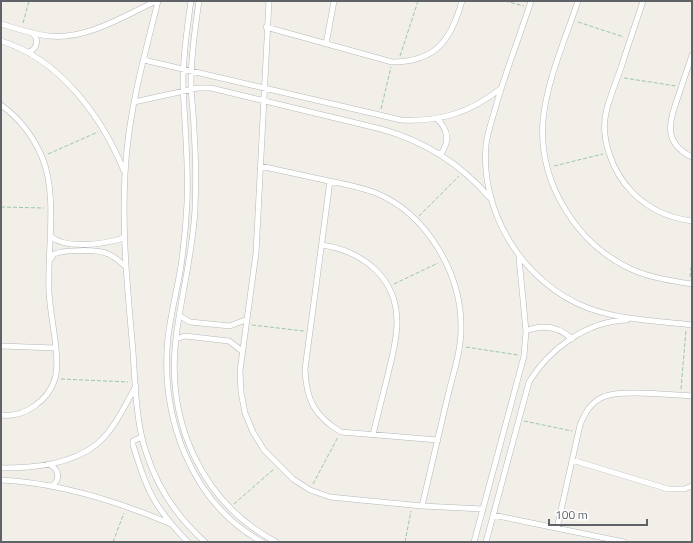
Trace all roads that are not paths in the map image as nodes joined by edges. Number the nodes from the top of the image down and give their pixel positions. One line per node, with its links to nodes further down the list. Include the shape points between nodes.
1 (157, 1): 12 (street, via 79,34 50,36); 17 (street)
2 (191, 1): 18 (street)
3 (199, 1): 19 (street)
4 (269, 1): 11 (street)
5 (334, 1): 14 (street)
6 (462, 1): 14 (street, via 452,32 443,44 431,54 417,60 395,62)
7 (530, 1): 21 (street)
8 (578, 1): 41 (street, via 546,99 543,121 543,144 554,189 578,228 594,245 633,269 655,277)
9 (643, 1): 34 (street, via 606,110 606,140 620,177 640,200 669,216)
10 (1, 24): 12 (street)
11 (266, 28): 14 (street); 20 (street)
12 (31, 32): 15 (street, via 37,43)
13 (1, 41): 15 (street)
14 (326, 44)
15 (29, 52): 31 (street, via 54,71 78,95 103,129)
16 (692, 56): 29 (street, via 670,123 670,132 677,147)
17 (144, 60): 18 (street); 25 (street)
18 (184, 69): 19 (street); 23 (street)
19 (192, 71): 20 (street); 22 (street)
20 (263, 88): 24 (street); 27 (street, via 401,120)
21 (500, 89): 27 (street, via 471,109); 33 (street, via 486,144 485,171)
22 (192, 90): 23 (street); 24 (street, via 211,88); 42 (street, via 196,176 195,222)
23 (184, 92): 25 (street); 71 (street, via 188,177 181,266 168,337 168,391 172,418 187,459 210,497 242,528)
24 (262, 100): 28 (street, via 402,135); 30 (street)
25 (134, 102): 31 (street)
26 (1, 105): 35 (street, via 11,112 29,133 42,157 50,184)
27 (437, 119): 28 (street, via 447,136)
28 (441, 154): 33 (street, via 464,170)
29 (692, 157)
30 (260, 166): 32 (street); 44 (street, via 256,253)
31 (125, 173): 36 (street)
32 (330, 181): 37 (street); 57 (street, via 354,185 377,193 397,205 430,235 444,260 458,296 461,322 460,346)
33 (490, 197): 38 (street, via 502,228)
34 (692, 221)
35 (50, 236): 36 (street, via 61,243 99,244); 39 (street)
36 (124, 238): 40 (street)
37 (322, 245): 55 (street, via 338,247 369,263 388,287 396,309 396,338); 55 (street, via 305,369 305,386 318,415 328,425 340,432)
38 (519, 258): 43 (street, via 562,296 588,308 615,316); 46 (street)
39 (49, 261): 40 (street, via 54,254 64,251 103,252); 50 (street, via 49,292)
40 (126, 267): 52 (street)
41 (691, 284)
42 (180, 316): 44 (street, via 190,322 230,326); 47 (street)
43 (643, 319): 45 (street); 48 (street, via 618,320 594,326)
44 (245, 322): 51 (street)
45 (689, 325)
46 (526, 331): 48 (street, via 538,327 551,327); 65 (street, via 524,356)
47 (176, 339): 51 (street, via 185,336 229,341); 72 (street, via 179,417 185,437 204,476 229,508 246,523)
48 (572, 339): 66 (street, via 553,351 528,382)
49 (1, 346): 50 (street)
50 (55, 348): 54 (street, via 55,379 41,401 18,414)
51 (242, 351): 64 (street, via 240,378 245,413 264,450 293,479 310,490 330,497)
52 (136, 384): 56 (street); 59 (street, via 117,418 98,443 77,457)
53 (692, 396): 58 (street, via 616,393 603,396 585,413)
54 (1, 415)
55 (373, 435): 57 (street)
56 (142, 437): 67 (street, via 133,440 133,445 144,479 155,502); 70 (street, via 155,476 168,498 182,518)
57 (438, 440): 64 (street)
58 (572, 460): 63 (street, via 668,489); 68 (street)
59 (46, 464): 60 (street); 62 (street, via 56,468 58,473 58,478)
60 (1, 468)
61 (1, 480): 62 (street)
62 (52, 486): 67 (street, via 126,506)
63 (692, 486)
64 (422, 506): 65 (street)
65 (483, 510): 73 (street)
66 (493, 515): 68 (street); 74 (street)
67 (171, 524): 69 (street)
68 (557, 528): 75 (street)
69 (188, 542)
70 (205, 542)
71 (262, 542)
72 (276, 542)
73 (474, 542)
74 (486, 542)
75 (624, 542)

